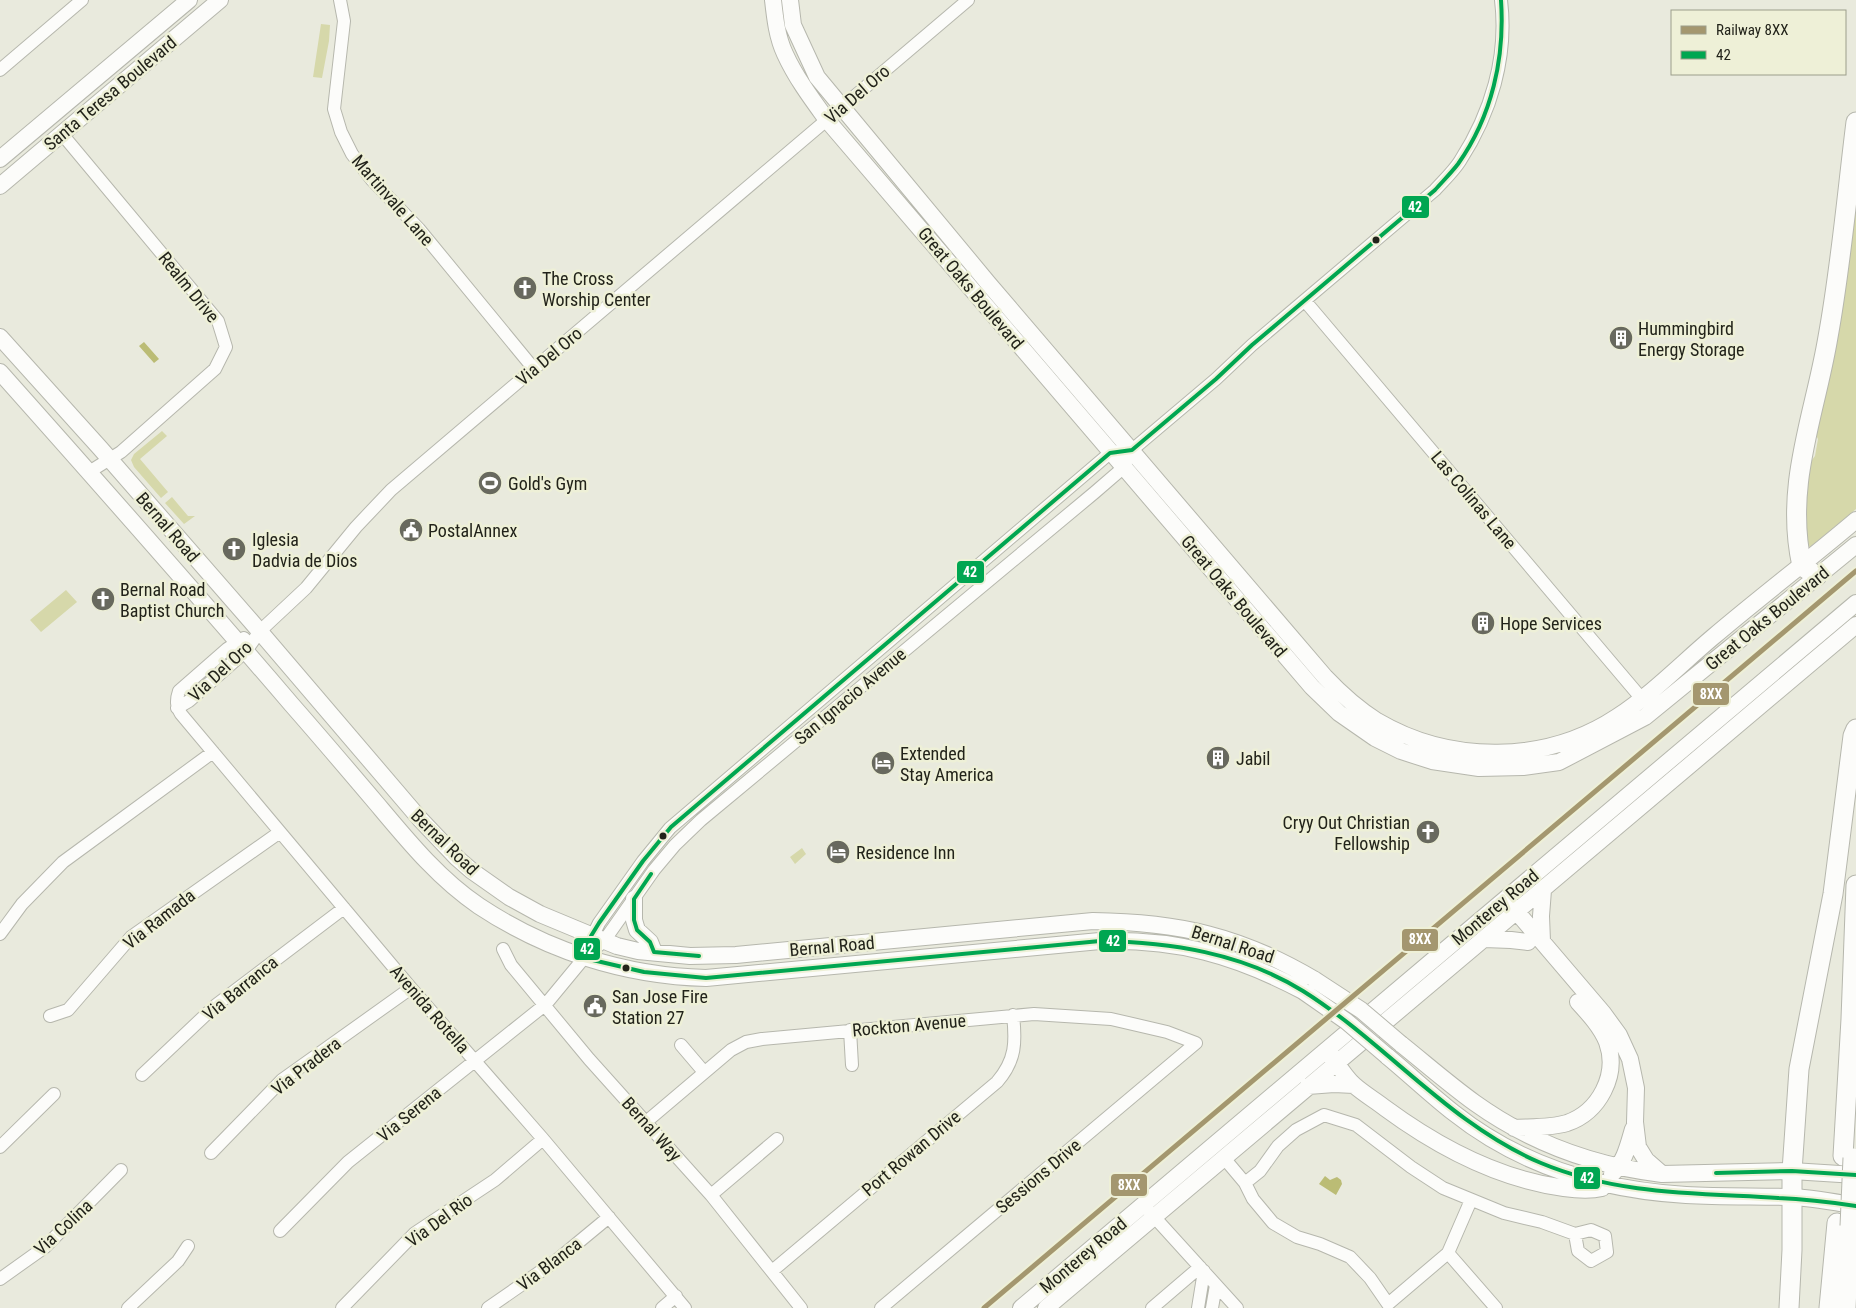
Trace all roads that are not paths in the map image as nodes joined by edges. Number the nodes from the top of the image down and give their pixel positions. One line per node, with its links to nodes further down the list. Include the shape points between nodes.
1 (82, 0): 9 (street)
2 (189, 0): 14 (main road, Santa Teresa Boulevard)
3 (220, 0): 13 (main road, Santa Teresa Boulevard)
4 (340, 0): 20 (street, Martinvale Lane, via 344,21 334,109 352,154 419,229)
5 (773, 0): 11 (main road, Great Oaks Boulevard, via 784,52 802,87)
6 (790, 0): 10 (main road, Great Oaks Boulevard, via 794,25 818,77)
7 (968, 0): 10 (street, Via Del Oro)
8 (1501, 0): 18 (street, San Ignacio Avenue, via 1502,46 1490,102 1458,163 1435,190)
9 (0, 70)
10 (842, 107): 11 (street, Via Del Oro); 16 (main road, Great Oaks Boulevard)
11 (827, 120): 17 (main road, Great Oaks Boulevard); 20 (street, Via Del Oro)
12 (1856, 122): 29 (highway, via 1834,303 1800,461 1798,540)
13 (62, 134): 15 (main road, Santa Teresa Boulevard); 24 (street, Realm Drive, via 218,321 226,347 215,369)
14 (0, 159)
15 (0, 186)
16 (988, 283): 17 (main road); 22 (main road, Great Oaks Boulevard)
17 (970, 288): 23 (main road, Great Oaks Boulevard)
18 (1305, 301): 22 (street, San Ignacio Avenue); 35 (street, Las Colinas Lane)
19 (0, 337): 24 (main road, Bernal Road)
20 (534, 369): 33 (street, Via Del Oro, via 386,494 306,588)
21 (0, 372): 26 (main road, Bernal Road)
22 (1132, 450): 23 (street); 25 (street, San Ignacio Avenue); 31 (main road, Great Oaks Boulevard)
23 (1110, 453): 25 (main road, Great Oaks Boulevard); 39 (street, San Ignacio Avenue)
24 (109, 460): 26 (street, Realm Drive); 33 (main road, Bernal Road)
25 (1123, 468): 31 (main road, Great Oaks Boulevard, via 1210,566); 41 (street, San Ignacio Avenue)
26 (89, 472): 34 (main road, Bernal Road)
27 (1856, 520): 29 (main road, Great Oaks Boulevard)
28 (1856, 546): 29 (main road, Great Oaks Boulevard)
29 (1809, 571): 35 (main road, Great Oaks Boulevard, via 1713,637); 38 (main road, Great Oaks Boulevard, via 1645,717)
30 (1856, 603): 48 (main road, Monterey Road)
31 (1258, 611): 35 (main road, Great Oaks Boulevard, via 1362,711 1400,732 1455,750 1493,753 1554,746 1597,729); 38 (main road, Great Oaks Boulevard, via 1312,687 1339,714 1391,747 1432,761 1479,768 1559,762)
32 (1856, 625): 46 (main road, Monterey Road)
33 (260, 631): 34 (street, Via Del Oro); 43 (main road, Bernal Road)
34 (242, 646): 36 (street, Via Del Oro, via 189,701); 42 (main road, Bernal Road)
35 (1642, 699): 38 (main road, via 1644,706 1624,723)
36 (177, 708): 40 (street, Avenida Rotella)
37 (1856, 729): 85 (highway, via 1828,927 1799,1069)
38 (1622, 731)
39 (767, 745): 41 (street); 52 (street, San Ignacio Avenue, via 664,834 633,875)
40 (213, 752): 44 (street, Avenida Rotella); 51 (street, via 63,862 22,904)
41 (773, 760): 47 (street, San Ignacio Avenue, via 675,845)
42 (385, 814): 43 (main road); 57 (main road, Bernal Road, via 421,855 467,897 523,932)
43 (420, 819): 52 (main road, Bernal Road, via 457,858 494,887 540,914)
44 (280, 832): 49 (street, Avenida Rotella); 61 (street, Via Ramada, via 131,936 68,1010)
45 (1856, 885): 82 (highway, via 1847,1106)
46 (1543, 890): 50 (main road, Monterey Road); 54 (main road)
47 (634, 899): 52 (street, San Ignacio Avenue); 56 (main road, via 637,930 650,942)
48 (1501, 902): 50 (main road); 65 (main road, Monterey Road)
49 (344, 908): 58 (street, Avenida Rotella); 70 (street, Via Barranca, via 216,1005)
50 (1513, 915): 53 (main road, Monterey Road); 54 (main road)
51 (0, 934)
52 (597, 938): 56 (main road, Bernal Road, via 631,949); 57 (street, San Ignacio Avenue)
53 (1484, 940): 54 (main road); 67 (main road, Monterey Road)
54 (1535, 942): 75 (main road, via 1619,1035 1630,1060 1636,1088); 76 (main road, via 1596,1024 1607,1044 1610,1066 1604,1090 1583,1115 1558,1125)
55 (503, 949): 59 (street, Bernal Way, via 511,965)
56 (654, 952): 76 (main road, Bernal Road, bridge, via 736,956 1093,921 1184,928 1228,939 1281,960 1315,980 1361,1010 1475,1103)
57 (584, 958): 59 (street, San Ignacio Avenue); 87 (main road, Bernal Road, bridge, via 650,974 706,978 1092,941 1141,941 1186,947 1258,968 1303,991 1346,1021 1475,1128 1539,1163)
58 (411, 988): 66 (street, Avenida Rotella); 80 (street, Via Pradera, via 282,1080)
59 (546, 1004): 66 (street, Via Serena); 74 (street, Bernal Way, via 589,1059)
60 (1014, 1015): 62 (street, Rockton Avenue); 63 (street, Rockton Avenue, via 1111,1019 1167,1032); 102 (street, Port Rowan Drive, via 1014,1052 1007,1070 997,1082)
61 (50, 1016)
62 (850, 1030): 68 (street); 69 (street, Rockton Avenue, via 746,1042 730,1050)
63 (1196, 1043): 112 (street, Sessions Drive)
64 (680, 1045): 69 (street)
65 (1327, 1049): 67 (main road); 94 (main road, Monterey Road)
66 (475, 1061): 77 (street, Avenida Rotella); 97 (street, Via Serena, via 348,1162)
67 (1337, 1063): 71 (main road); 72 (main road, Monterey Road)
68 (852, 1065)
69 (704, 1072): 74 (street, Rockton Avenue)
70 (142, 1075)
71 (1354, 1085): 72 (main road); 89 (main road, via 1420,1133 1488,1167 1555,1187 1589,1191)
72 (1308, 1086): 81 (main road, Monterey Road)
73 (54, 1094): 79 (street)
74 (646, 1122): 90 (street, Bernal Way)
75 (1636, 1122): 83 (main road); 86 (main road, via 1641,1154)
76 (1514, 1128): 83 (main road, Bernal Road, via 1566,1153)
77 (543, 1139): 95 (street, Avenida Rotella); 107 (street, Via Del Rio, via 495,1180 415,1234)
78 (777, 1139): 90 (street)
79 (0, 1147)
80 (211, 1154)
81 (1224, 1158): 88 (street); 94 (main road, Monterey Road)
82 (1851, 1163): 85 (main road, Bernal Road); 96 (highway)
83 (1619, 1166): 86 (main road, Bernal Road); 87 (main road, via 1610,1176)
84 (121, 1170): 103 (street, Via Colina, via 45,1247)
85 (1792, 1171): 86 (main road, Bernal Road); 91 (highway)
86 (1662, 1174)
87 (1594, 1182): 89 (main road, Bernal Road)
88 (1245, 1183): 92 (street, via 1296,1130 1324,1115 1356,1125 1411,1168); 100 (street, via 1273,1224 1350,1257 1388,1304)
89 (1610, 1186): 91 (main road, Bernal Road, via 1689,1195)
90 (710, 1195): 102 (street, Bernal Way)
91 (1792, 1197): 93 (main road, Bernal Road); 120 (highway)
92 (1472, 1200): 98 (street); 100 (street)
93 (1856, 1206)
94 (1148, 1211): 101 (street); 113 (main road, Monterey Road); 114 (main road, Monterey Road)
95 (609, 1217): 105 (street, Avenida Rotella); 108 (street, Via Blanca, via 557,1260)
96 (1844, 1225): 121 (highway); 122 (highway)
97 (280, 1231)
98 (1575, 1234)
99 (188, 1246): 106 (street, via 178,1260)
100 (1448, 1253): 119 (street)
101 (1202, 1269): 104 (street); 115 (street); 116 (street)
102 (772, 1272): 111 (street, Bernal Way)
103 (0, 1279)
104 (1216, 1285): 117 (street); 118 (street)
105 (676, 1296): 109 (street); 110 (street, Avenida Rotella)
106 (128, 1308)
107 (342, 1308)
108 (488, 1308)
109 (662, 1308)
110 (685, 1308)
111 (801, 1308)
112 (881, 1308)
113 (1020, 1308)
114 (1046, 1308)
115 (1152, 1308)
116 (1198, 1308)
117 (1212, 1308)
118 (1237, 1308)
119 (1496, 1308)
120 (1789, 1308)
121 (1829, 1308)
122 (1846, 1308)

